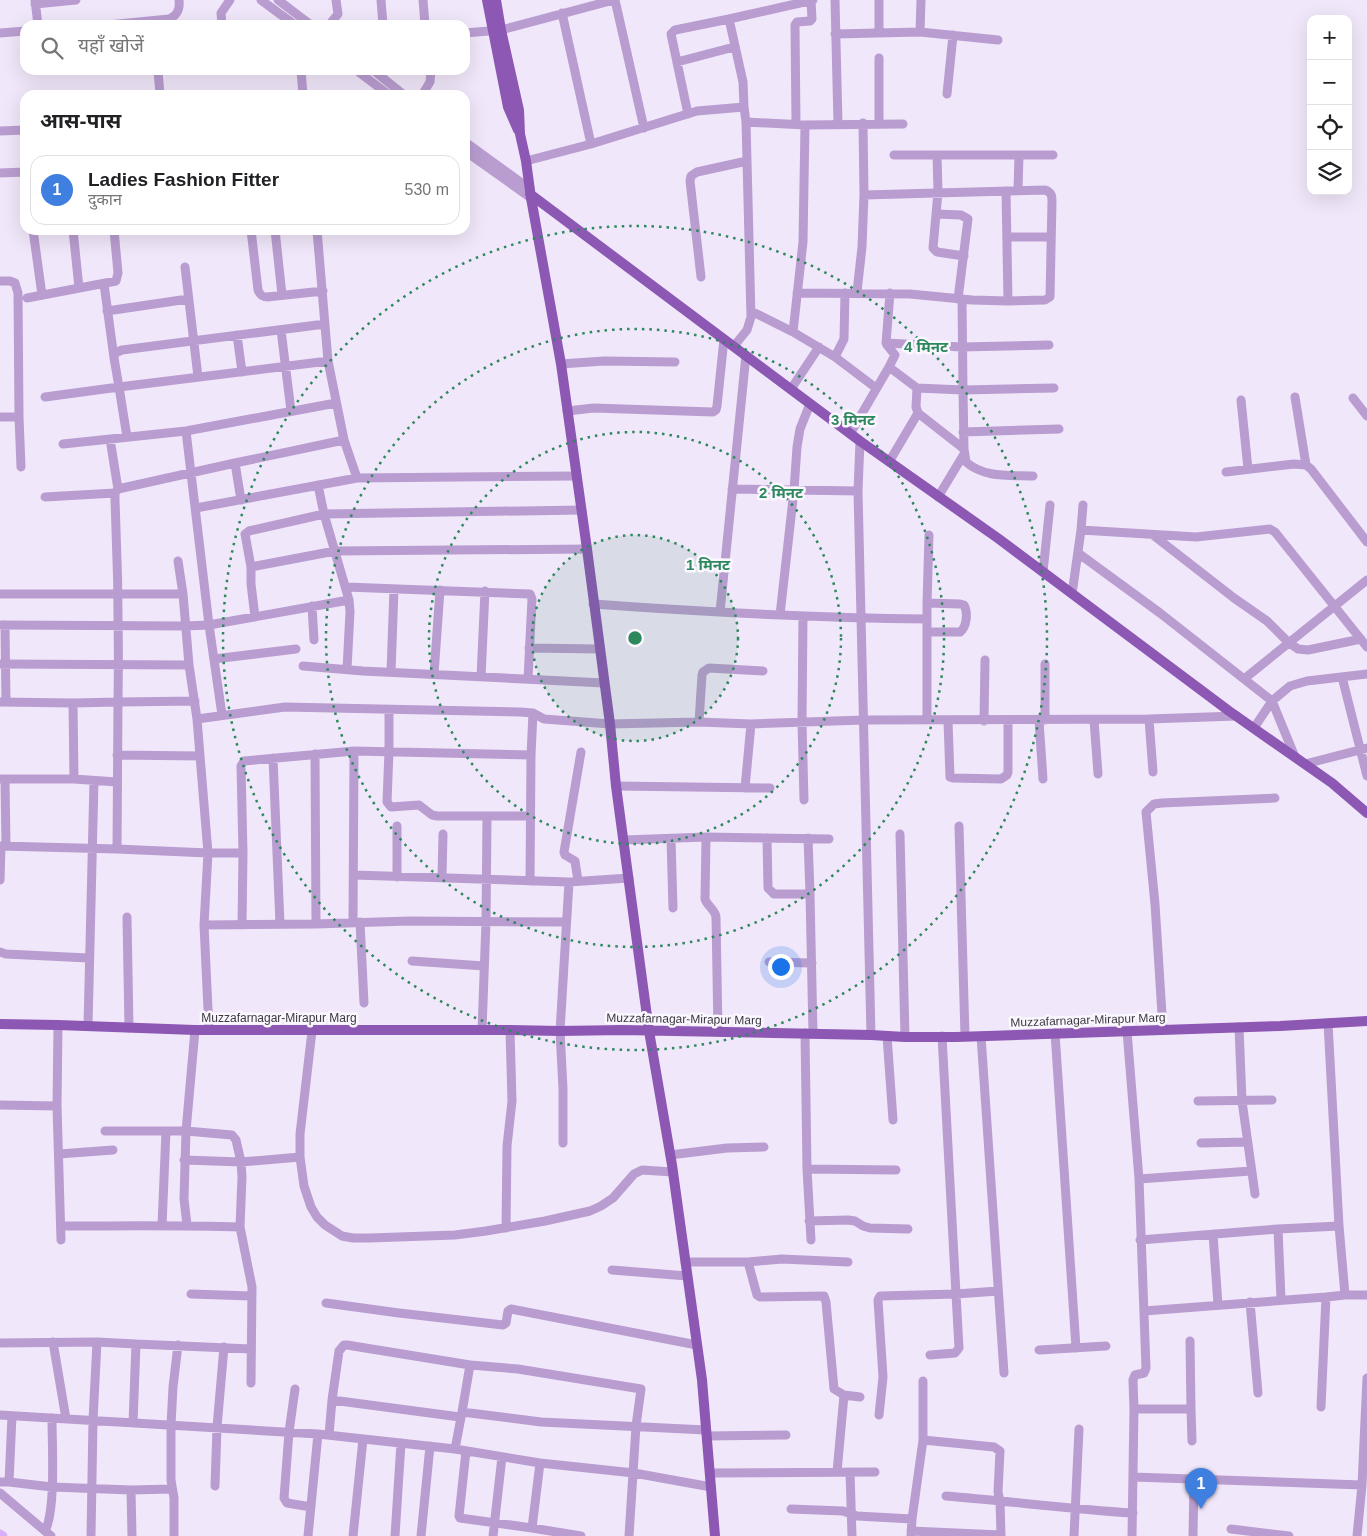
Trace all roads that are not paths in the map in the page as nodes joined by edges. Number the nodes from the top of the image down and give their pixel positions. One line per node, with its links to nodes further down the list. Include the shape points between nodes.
1 (76, 0): 16 (street)
2 (179, 0): 20 (street, via 174,16)
3 (230, 0): 21 (street, via 221,13)
4 (261, 0): 22 (street)
5 (278, 0): 23 (street)
6 (336, 0): 24 (street, via 338,14)
7 (381, 0): 25 (street)
8 (423, 0): 26 (street)
9 (487, 0): 27 (main road)
10 (496, 0): 27 (main road)
11 (614, 0): 17 (street); 58 (street)
12 (812, 0): 18 (street); 53 (street, via 812,18 795,26)
13 (835, 0): 33 (street)
14 (879, 0): 29 (street)
15 (921, 0): 30 (street)
16 (35, 2): 19 (street)
17 (562, 13): 27 (street); 61 (street)
18 (728, 19): 36 (street); 38 (street, via 672,32 670,36)
19 (37, 20)
20 (166, 20)
21 (222, 20)
22 (288, 20)
23 (304, 20)
24 (333, 20)
25 (383, 20)
26 (425, 20)
27 (497, 30): 32 (street); 68 (main road, via 508,108 520,134)
28 (20, 31): 31 (street)
29 (880, 32): 30 (street); 33 (street)
30 (920, 32): 34 (street)
31 (0, 33)
32 (470, 33)
33 (835, 34): 54 (street)
34 (953, 35): 35 (street); 49 (street)
35 (998, 40)
36 (734, 47): 38 (street); 50 (street, via 743,82)
37 (879, 58): 56 (street)
38 (677, 62): 51 (street)
39 (158, 75): 44 (street)
40 (301, 75): 45 (street)
41 (364, 75): 46 (street)
42 (379, 75): 47 (street)
43 (431, 75): 48 (street)
44 (160, 90)
45 (303, 90)
46 (384, 90)
47 (398, 90)
48 (425, 90)
49 (947, 94)
50 (744, 107): 51 (street); 52 (street)
51 (688, 114): 58 (street)
52 (746, 122): 53 (street); 69 (street)
53 (801, 124): 54 (street); 93 (street, via 803,242)
54 (838, 124): 55 (street)
55 (863, 124): 56 (street); 76 (street)
56 (879, 124): 57 (street)
57 (903, 124)
58 (644, 128): 61 (street)
59 (20, 130): 60 (street)
60 (0, 131)
61 (591, 144): 68 (street)
62 (470, 146): 75 (street)
63 (470, 154): 75 (street)
64 (894, 155): 65 (street)
65 (936, 155): 66 (street); 74 (street)
66 (1019, 155): 67 (street); 73 (street)
67 (1053, 155)
68 (526, 161): 75 (main road)
69 (747, 162): 88 (street, via 691,176); 104 (street)
70 (20, 172): 71 (street)
71 (0, 174)
72 (1006, 190): 73 (street); 74 (street); 85 (street)
73 (1018, 190): 84 (street, via 1045,190 1052,196)
74 (938, 192): 76 (street); 77 (street)
75 (530, 194): 109 (main road); 121 (main road)
76 (864, 195): 94 (street)
77 (936, 214): 86 (street, via 934,250); 86 (street, via 961,215 968,219)
78 (34, 235): 97 (street)
79 (74, 235): 91 (street)
80 (114, 235): 90 (street, via 118,277 116,281)
81 (252, 235): 98 (street, via 260,295)
82 (276, 235): 98 (street)
83 (318, 235): 92 (street)
84 (1051, 236): 85 (street); 102 (street, via 1050,297 1045,300)
85 (1007, 237): 102 (street)
86 (964, 256): 101 (street)
87 (185, 267): 100 (street)
88 (701, 277)
89 (0, 281): 143 (street, via 15,283 18,293)
90 (104, 284): 91 (street); 103 (street)
91 (80, 288): 97 (street)
92 (323, 291): 98 (street); 105 (street)
93 (797, 292): 95 (street); 107 (street)
94 (856, 292): 95 (street); 96 (street)
95 (845, 293): 117 (street, via 844,339)
96 (890, 293): 101 (street); 111 (street)
97 (42, 295): 99 (street)
98 (282, 295)
99 (26, 298)
100 (188, 299): 103 (street); 110 (street)
101 (960, 299): 102 (street); 115 (street)
102 (1008, 301)
103 (107, 311): 118 (street)
104 (751, 311): 107 (street); 113 (street, via 747,330)
105 (325, 324): 106 (street); 119 (street)
106 (281, 330): 108 (street); 122 (street)
107 (793, 332): 114 (street)
108 (237, 335): 110 (street); 124 (street)
109 (724, 339): 113 (main road); 139 (street, via 714,412 594,408)
110 (193, 341): 118 (street, via 122,350 115,353); 125 (street)
111 (886, 343): 115 (street); 123 (street, via 895,355)
112 (1049, 345): 115 (street)
113 (734, 346): 116 (main road)
114 (819, 347): 117 (street); 130 (street)
115 (962, 347): 131 (street)
116 (746, 355): 130 (main road); 165 (street)
117 (835, 357): 127 (street)
118 (114, 358): 126 (street)
119 (328, 361): 122 (street); 136 (street)
120 (675, 362): 121 (street)
121 (561, 364): 139 (main road)
122 (285, 367): 124 (street); 138 (street)
123 (889, 367): 127 (street); 128 (street)
124 (242, 372): 125 (street)
125 (198, 377): 126 (street)
126 (119, 387): 132 (street); 148 (street)
127 (876, 388): 147 (street)
128 (917, 388): 131 (street); 140 (street)
129 (1054, 388): 131 (street)
130 (791, 389): 137 (main road)
131 (963, 390): 146 (street)
132 (45, 397)
133 (1295, 397): 156 (street)
134 (1353, 398): 141 (street)
135 (1241, 400): 158 (street)
136 (336, 403): 138 (street); 150 (street)
137 (810, 404): 147 (main road); 166 (street, via 798,438)
138 (291, 411): 145 (street)
139 (568, 411): 161 (main road)
140 (918, 414): 153 (street); 154 (street)
141 (1367, 416)
142 (0, 417): 143 (street)
143 (19, 417): 157 (street)
144 (1059, 429): 146 (street)
145 (186, 431): 148 (street); 160 (street)
146 (963, 432): 153 (street)
147 (850, 434): 151 (main road)
148 (127, 437): 149 (street)
149 (110, 439): 152 (street); 168 (street)
150 (344, 440): 155 (street); 163 (street)
151 (860, 441): 154 (main road); 167 (street)
152 (63, 444)
153 (964, 452): 162 (street, via 968,464 986,473); 170 (street)
154 (889, 462): 170 (main road)
155 (235, 463): 160 (street); 171 (street)
156 (1306, 465): 158 (street); 180 (street)
157 (21, 467)
158 (1248, 469): 159 (street)
159 (1226, 472)
160 (191, 473): 168 (street); 174 (street)
161 (576, 476): 163 (street); 175 (main road)
162 (1033, 476)
163 (357, 478): 164 (street)
164 (318, 485): 171 (street); 176 (street)
165 (732, 489): 166 (street); 201 (street)
166 (794, 490): 167 (street); 202 (street)
167 (858, 490): 205 (street)
168 (116, 491): 169 (street); 193 (street)
169 (45, 497)
170 (938, 497): 186 (main road)
171 (241, 500): 174 (street)
172 (1050, 505): 186 (street)
173 (1083, 505): 177 (street)
174 (196, 508): 208 (street)
175 (581, 510): 176 (street); 181 (main road)
176 (324, 514): 182 (street); 185 (street, via 246,532)
177 (1082, 530): 179 (street); 183 (street)
178 (929, 535): 197 (street)
179 (1153, 535): 200 (street, via 1211,537 1270,529); 213 (street, via 1267,621)
180 (1367, 542)
181 (587, 549): 182 (street); 198 (main road)
182 (335, 552): 185 (street); 188 (street)
183 (1078, 553): 195 (street); 233 (street)
184 (178, 561): 194 (street)
185 (251, 567): 203 (street)
186 (1043, 572): 195 (main road)
187 (1367, 580): 200 (street)
188 (346, 587): 189 (street); 196 (street)
189 (394, 589): 190 (street); 227 (street)
190 (440, 590): 191 (street); 228 (street)
191 (485, 591): 215 (street, via 530,594); 230 (street)
192 (0, 594): 193 (street)
193 (119, 594): 194 (street); 209 (street)
194 (182, 594): 210 (street)
195 (1072, 594): 243 (main road)
196 (349, 600): 199 (street); 225 (street)
197 (927, 603): 206 (street); 211 (street, via 960,604 966,611 965,627 960,632)
198 (593, 604): 201 (street); 217 (main road)
199 (312, 606): 203 (street); 212 (street)
200 (1335, 607): 213 (street); 214 (street)
201 (720, 612): 202 (street)
202 (780, 615): 204 (street)
203 (255, 616): 208 (street)
204 (803, 616): 205 (street); 254 (street)
205 (861, 618): 206 (street); 245 (street)
206 (927, 619): 211 (street)
207 (3, 625): 209 (street); 220 (street)
208 (209, 625): 210 (street); 218 (street)
209 (118, 626): 210 (street); 222 (street)
210 (186, 626): 223 (street)
211 (927, 632): 246 (street)
212 (314, 640)
213 (1288, 642): 214 (street, via 1304,650); 233 (street)
214 (1364, 643)
215 (530, 648): 217 (street); 232 (street)
216 (296, 649): 218 (street)
217 (599, 649): 234 (main road)
218 (214, 659): 242 (street)
219 (985, 660): 251 (street)
220 (3, 664): 222 (street); 237 (street)
221 (1045, 664): 248 (street)
222 (119, 665): 223 (street); 238 (street)
223 (189, 665): 235 (street)
224 (303, 666): 225 (street)
225 (347, 669): 227 (street)
226 (763, 670): 253 (street, via 706,670 702,675)
227 (391, 672): 228 (street)
228 (434, 674): 230 (street)
229 (1367, 674): 231 (street)
230 (481, 676): 232 (street)
231 (1342, 677): 236 (street, via 1296,683); 258 (street)
232 (528, 679): 234 (street)
233 (1244, 679): 236 (street)
234 (604, 683): 255 (main road)
235 (195, 701): 238 (street); 244 (street)
236 (1272, 701): 257 (street); 266 (street)
237 (3, 702): 239 (street)
238 (118, 702): 239 (street); 263 (street)
239 (74, 703): 273 (street)
240 (389, 710): 241 (street); 242 (street, via 285,707); 260 (street)
241 (534, 713): 255 (street, via 544,719); 264 (street)
242 (222, 715): 244 (street)
243 (1237, 716): 250 (street); 257 (main road)
244 (197, 719): 265 (street)
245 (864, 720): 246 (street); 254 (street); 344 (street)
246 (927, 720): 247 (street)
247 (948, 720): 251 (street); 252 (street, via 950,777 1001,779 1008,772)
248 (1042, 720): 249 (street); 252 (street); 274 (street)
249 (1094, 720): 250 (street); 270 (street)
250 (1149, 720): 269 (street)
251 (984, 721): 252 (street)
252 (1008, 721)
253 (699, 722): 255 (street); 256 (street)
254 (802, 723): 256 (street); 281 (street)
255 (610, 724): 277 (main road)
256 (751, 724): 278 (street)
257 (1254, 728): 266 (main road)
258 (1364, 749): 268 (street); 271 (street)
259 (354, 751): 260 (street); 262 (street); 300 (street)
260 (389, 751): 264 (street); 284 (street, via 387,802 391,807 419,805 437,816)
261 (580, 752): 307 (street, via 564,852 575,861)
262 (315, 754): 267 (street); 315 (street)
263 (118, 755): 265 (street); 276 (street)
264 (531, 755): 283 (street)
265 (200, 756): 298 (street)
266 (1295, 757): 268 (main road)
267 (273, 758): 299 (street, via 244,760 241,766); 314 (street)
268 (1305, 764): 282 (main road)
269 (1153, 772)
270 (1098, 774)
271 (1367, 776)
272 (3, 779): 273 (street); 295 (street)
273 (74, 779): 275 (street)
274 (1043, 779)
275 (94, 781): 276 (street); 296 (street)
276 (117, 782): 297 (street)
277 (616, 786): 278 (street); 294 (main road)
278 (745, 788): 279 (street)
279 (770, 788)
280 (1275, 798): 336 (street, via 1154,804 1146,812)
281 (804, 800)
282 (1367, 812)
283 (530, 816): 284 (street); 306 (street)
284 (487, 817): 305 (street)
285 (397, 826): 301 (street)
286 (960, 826): 347 (street)
287 (443, 834): 302 (street)
288 (900, 834): 349 (street)
289 (706, 838): 290 (street); 292 (street); 341 (street, via 705,898 716,917)
290 (767, 838): 291 (street); 308 (street, via 770,891 774,894)
291 (808, 838): 293 (street); 308 (street)
292 (672, 839): 294 (street); 309 (street)
293 (829, 839)
294 (624, 840): 303 (main road)
295 (2, 846): 296 (street); 304 (street)
296 (93, 849): 297 (street); 319 (street)
297 (117, 849): 298 (street)
298 (208, 853): 299 (street); 316 (street)
299 (243, 853): 317 (street)
300 (354, 875): 301 (street); 311 (street)
301 (397, 877): 302 (street)
302 (442, 878): 305 (street)
303 (629, 878): 307 (street); 339 (main road)
304 (0, 880)
305 (486, 880): 306 (street); 312 (street)
306 (530, 881): 307 (street)
307 (573, 882): 313 (street)
308 (810, 894): 322 (street)
309 (673, 908)
310 (127, 917): 331 (street)
311 (356, 922): 312 (street); 315 (street); 324 (street)
312 (486, 922): 313 (street); 323 (street)
313 (566, 922): 338 (street)
314 (280, 924): 315 (street); 317 (street)
315 (316, 924)
316 (204, 925): 317 (street); 333 (street)
317 (242, 925)
318 (0, 952): 319 (street)
319 (88, 958): 329 (street)
320 (412, 961): 323 (street)
321 (768, 962): 322 (street)
322 (812, 963): 343 (street)
323 (484, 966): 334 (street)
324 (364, 1004)
325 (1367, 1021): 326 (main road, Muzzafarnagar-Mirapur Marg)
326 (1328, 1023): 330 (main road, Muzzafarnagar-Mirapur Marg); 379 (street)
327 (0, 1024): 328 (main road, Muzzafarnagar-Mirapur Marg)
328 (58, 1025): 329 (main road, Muzzafarnagar-Mirapur Marg); 354 (street)
329 (88, 1026): 331 (main road, Muzzafarnagar-Mirapur Marg)
330 (1239, 1027): 336 (main road, Muzzafarnagar-Mirapur Marg); 352 (street)
331 (129, 1028): 332 (main road, Muzzafarnagar-Mirapur Marg)
332 (195, 1030): 333 (main road, Muzzafarnagar-Mirapur Marg); 358 (street)
333 (209, 1030): 337 (main road, Muzzafarnagar-Mirapur Marg)
334 (482, 1030): 335 (main road, Muzzafarnagar-Mirapur Marg); 337 (main road, Muzzafarnagar-Mirapur Marg)
335 (510, 1030): 338 (main road, Muzzafarnagar-Mirapur Marg); 381 (street, via 512,1101 506,1162)
336 (1163, 1030): 340 (main road, Muzzafarnagar-Mirapur Marg)
337 (312, 1031): 366 (street)
338 (560, 1031): 339 (main road, Muzzafarnagar-Mirapur Marg); 360 (street)
339 (649, 1031): 341 (main road, Muzzafarnagar-Mirapur Marg); 365 (main road)
340 (1127, 1031): 342 (main road, Muzzafarnagar-Mirapur Marg); 373 (street)
341 (718, 1032): 343 (main road, Muzzafarnagar-Mirapur Marg)
342 (1055, 1033): 348 (main road, Muzzafarnagar-Mirapur Marg); 414 (street)
343 (809, 1034): 344 (main road, Muzzafarnagar-Mirapur Marg); 369 (street)
344 (871, 1035): 345 (main road, Muzzafarnagar-Mirapur Marg)
345 (888, 1036): 349 (main road, Muzzafarnagar-Mirapur Marg); 355 (street)
346 (942, 1036): 347 (main road, Muzzafarnagar-Mirapur Marg); 349 (main road, Muzzafarnagar-Mirapur Marg); 395 (street)
347 (964, 1036): 348 (main road, Muzzafarnagar-Mirapur Marg)
348 (981, 1036): 393 (street)
349 (905, 1037)
350 (1272, 1100): 352 (street)
351 (1198, 1101): 352 (street)
352 (1242, 1101): 359 (street)
353 (0, 1105): 354 (street)
354 (57, 1106): 364 (street)
355 (893, 1120)
356 (105, 1131): 357 (street)
357 (166, 1131): 358 (street); 378 (street)
358 (186, 1131): 367 (street); 368 (street, via 232,1135)
359 (1248, 1142): 361 (street); 372 (street)
360 (563, 1143)
361 (1201, 1143)
362 (764, 1146): 365 (street)
363 (113, 1150): 364 (street)
364 (59, 1154): 377 (street)
365 (670, 1155): 371 (main road)
366 (300, 1157): 368 (street); 381 (street, via 304,1186 314,1212 332,1230 346,1237 455,1235)
367 (184, 1160): 368 (street); 376 (street)
368 (241, 1162): 380 (street)
369 (807, 1169): 370 (street); 375 (street)
370 (896, 1170)
371 (673, 1172): 381 (street, via 638,1171 613,1198 590,1211); 388 (main road)
372 (1251, 1172): 373 (street); 374 (street)
373 (1138, 1179): 387 (street)
374 (1255, 1194)
375 (809, 1221): 382 (street, via 848,1220 870,1228); 386 (street)
376 (187, 1225): 378 (street); 380 (street)
377 (61, 1226): 378 (street); 385 (street)
378 (162, 1226)
379 (1339, 1226): 383 (street); 396 (street)
380 (240, 1227): 398 (street)
381 (506, 1228)
382 (908, 1229)
383 (1278, 1229): 384 (street); 400 (street)
384 (1213, 1234): 387 (street); 403 (street)
385 (61, 1240)
386 (810, 1240)
387 (1140, 1240): 404 (street)
388 (685, 1262): 389 (street); 392 (main road)
389 (748, 1262): 390 (street, via 782,1259); 425 (street, via 759,1297 822,1295 826,1299 833,1385)
390 (848, 1262)
391 (612, 1270): 392 (street)
392 (687, 1276): 411 (main road)
393 (998, 1291): 395 (street); 419 (street)
394 (191, 1294): 398 (street)
395 (956, 1294): 417 (street, via 959,1348 955,1353); 433 (street, via 878,1298 883,1377)
396 (1345, 1295): 397 (street); 399 (street)
397 (1367, 1295)
398 (251, 1296): 415 (street)
399 (1326, 1297): 400 (street); 428 (street)
400 (1282, 1299): 401 (street)
401 (1250, 1302): 403 (street); 424 (street)
402 (326, 1303): 411 (street, via 502,1325 506,1323 511,1309)
403 (1218, 1305): 404 (street)
404 (1144, 1311): 429 (street, via 1146,1370 1134,1378)
405 (1190, 1341): 430 (street)
406 (53, 1342): 407 (street); 408 (street); 436 (street)
407 (97, 1342): 409 (street); 437 (street)
408 (0, 1343)
409 (136, 1344): 410 (street); 438 (street)
410 (178, 1345): 413 (street); 439 (street)
411 (697, 1345): 444 (main road)
412 (1106, 1346): 414 (street)
413 (224, 1347): 415 (street); 441 (street)
414 (1076, 1348): 416 (street)
415 (251, 1349): 422 (street)
416 (1039, 1350)
417 (930, 1354)
418 (470, 1364): 427 (street, via 344,1345 339,1350); 431 (street); 440 (street, via 640,1388)
419 (1004, 1372)
420 (1367, 1378): 465 (street)
421 (923, 1381): 449 (street)
422 (251, 1383)
423 (295, 1389): 443 (street)
424 (1258, 1393)
425 (844, 1395): 426 (street); 457 (street)
426 (860, 1397)
427 (332, 1400): 431 (street); 446 (street)
428 (1321, 1407)
429 (1134, 1409): 430 (street); 462 (street)
430 (1191, 1409): 450 (street)
431 (461, 1414): 440 (street, via 541,1422); 453 (street)
432 (0, 1415): 434 (street)
433 (879, 1415)
434 (12, 1416): 435 (street); 464 (street)
435 (52, 1418): 436 (street); 467 (street)
436 (66, 1419): 437 (street)
437 (93, 1420): 438 (street); 469 (street)
438 (134, 1423): 439 (street)
439 (171, 1424): 441 (street); 470 (street)
440 (636, 1426): 444 (street); 460 (street)
441 (217, 1427): 443 (street); 466 (street)
442 (1078, 1429): 478 (street)
443 (289, 1432): 445 (street); 475 (street, via 284,1500)
444 (706, 1433): 447 (street); 461 (main road)
445 (318, 1434): 446 (street); 475 (street)
446 (329, 1435): 448 (street)
447 (786, 1435)
448 (363, 1439): 451 (street); 491 (street)
449 (923, 1440): 474 (street, via 996,1447 1000,1451); 481 (street)
450 (1192, 1441)
451 (402, 1443): 452 (street); 492 (street)
452 (430, 1446): 453 (street); 493 (street)
453 (455, 1449): 454 (street)
454 (466, 1451): 455 (street); 482 (street, via 459,1517)
455 (502, 1456): 456 (street); 482 (street)
456 (540, 1463): 460 (street); 483 (street)
457 (837, 1472): 458 (street); 461 (street)
458 (850, 1472): 459 (street); 479 (street)
459 (875, 1472)
460 (634, 1473): 468 (street); 496 (street)
461 (710, 1473): 468 (main road)
462 (1134, 1477): 463 (street); 480 (street)
463 (1194, 1480): 465 (street); 502 (street)
464 (5, 1482): 467 (street)
465 (1362, 1485): 477 (street)
466 (215, 1486)
467 (52, 1487): 469 (street); 485 (street)
468 (711, 1487): 497 (main road)
469 (91, 1488): 471 (street); 487 (street)
470 (172, 1489): 471 (street); 489 (street)
471 (131, 1490): 488 (street)
472 (0, 1493): 485 (street)
473 (946, 1496): 474 (street)
474 (1000, 1501): 478 (street); 499 (street)
475 (310, 1507): 490 (street)
476 (791, 1509): 479 (street)
477 (1364, 1509): 504 (street)
478 (1074, 1510): 480 (street); 500 (street)
479 (850, 1513): 481 (street, via 855,1516); 498 (street)
480 (1133, 1513): 501 (street)
481 (912, 1519): 486 (street)
482 (494, 1522): 483 (street); 494 (street)
483 (532, 1528): 495 (street)
484 (1231, 1529): 503 (street)
485 (48, 1534)
486 (911, 1534): 499 (street)
487 (91, 1536)
488 (132, 1536)
489 (174, 1536)
490 (308, 1536)
491 (353, 1536)
492 (395, 1536)
493 (421, 1536)
494 (493, 1536)
495 (581, 1536)
496 (629, 1536)
497 (715, 1536)
498 (852, 1536)
499 (1001, 1536)
500 (1074, 1536)
501 (1132, 1536)
502 (1193, 1536)
503 (1289, 1536)
504 (1357, 1536)

